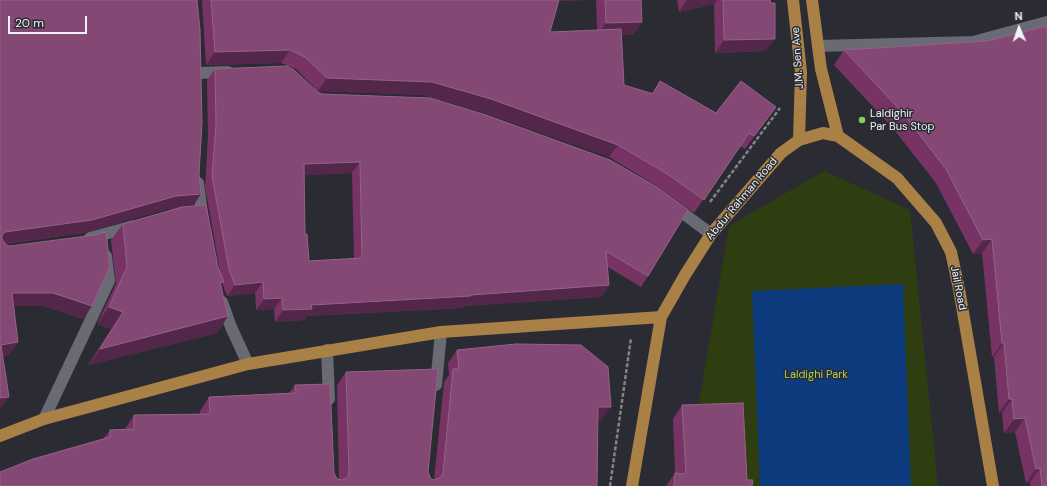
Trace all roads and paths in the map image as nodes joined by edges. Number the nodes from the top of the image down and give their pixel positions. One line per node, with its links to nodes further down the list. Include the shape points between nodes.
1 (794, 0): 8 (main road, J.M. Sen Ave, via 801,72)
2 (812, 0): 4 (main road, J.M. Sen Ave)
3 (1047, 22): 4 (street, via 973,42)
4 (818, 46): 7 (main road, J.M. Sen Ave, via 821,69)
5 (236, 71): 6 (street, via 199,69)
6 (199, 88)
7 (838, 136): 8 (main road, Abdur Rahman Road, via 823,133); 28 (main road, Jail Road, via 897,178 936,223 951,252)
8 (799, 140): 14 (main road, Abdur Rahman Road, via 781,153)
9 (198, 172): 11 (street, via 197,187)
10 (665, 200): 14 (street)
11 (201, 214): 12 (street); 16 (street)
12 (188, 215)
13 (147, 222): 15 (street)
14 (711, 234): 19 (main road, Abdur Rahman Road)
15 (102, 235): 17 (street); 25 (street, via 109,281)
16 (205, 236)
17 (77, 241)
18 (217, 290): 22 (street)
19 (662, 317): 20 (main road); 27 (main road, Abdur Rahman Road)
20 (441, 332): 21 (main road); 23 (street)
21 (327, 350): 22 (main road); 24 (street)
22 (248, 364): 25 (main road)
23 (435, 394)
24 (330, 414)
25 (44, 419): 26 (main road)
26 (0, 436)
27 (632, 486)
28 (993, 486)

